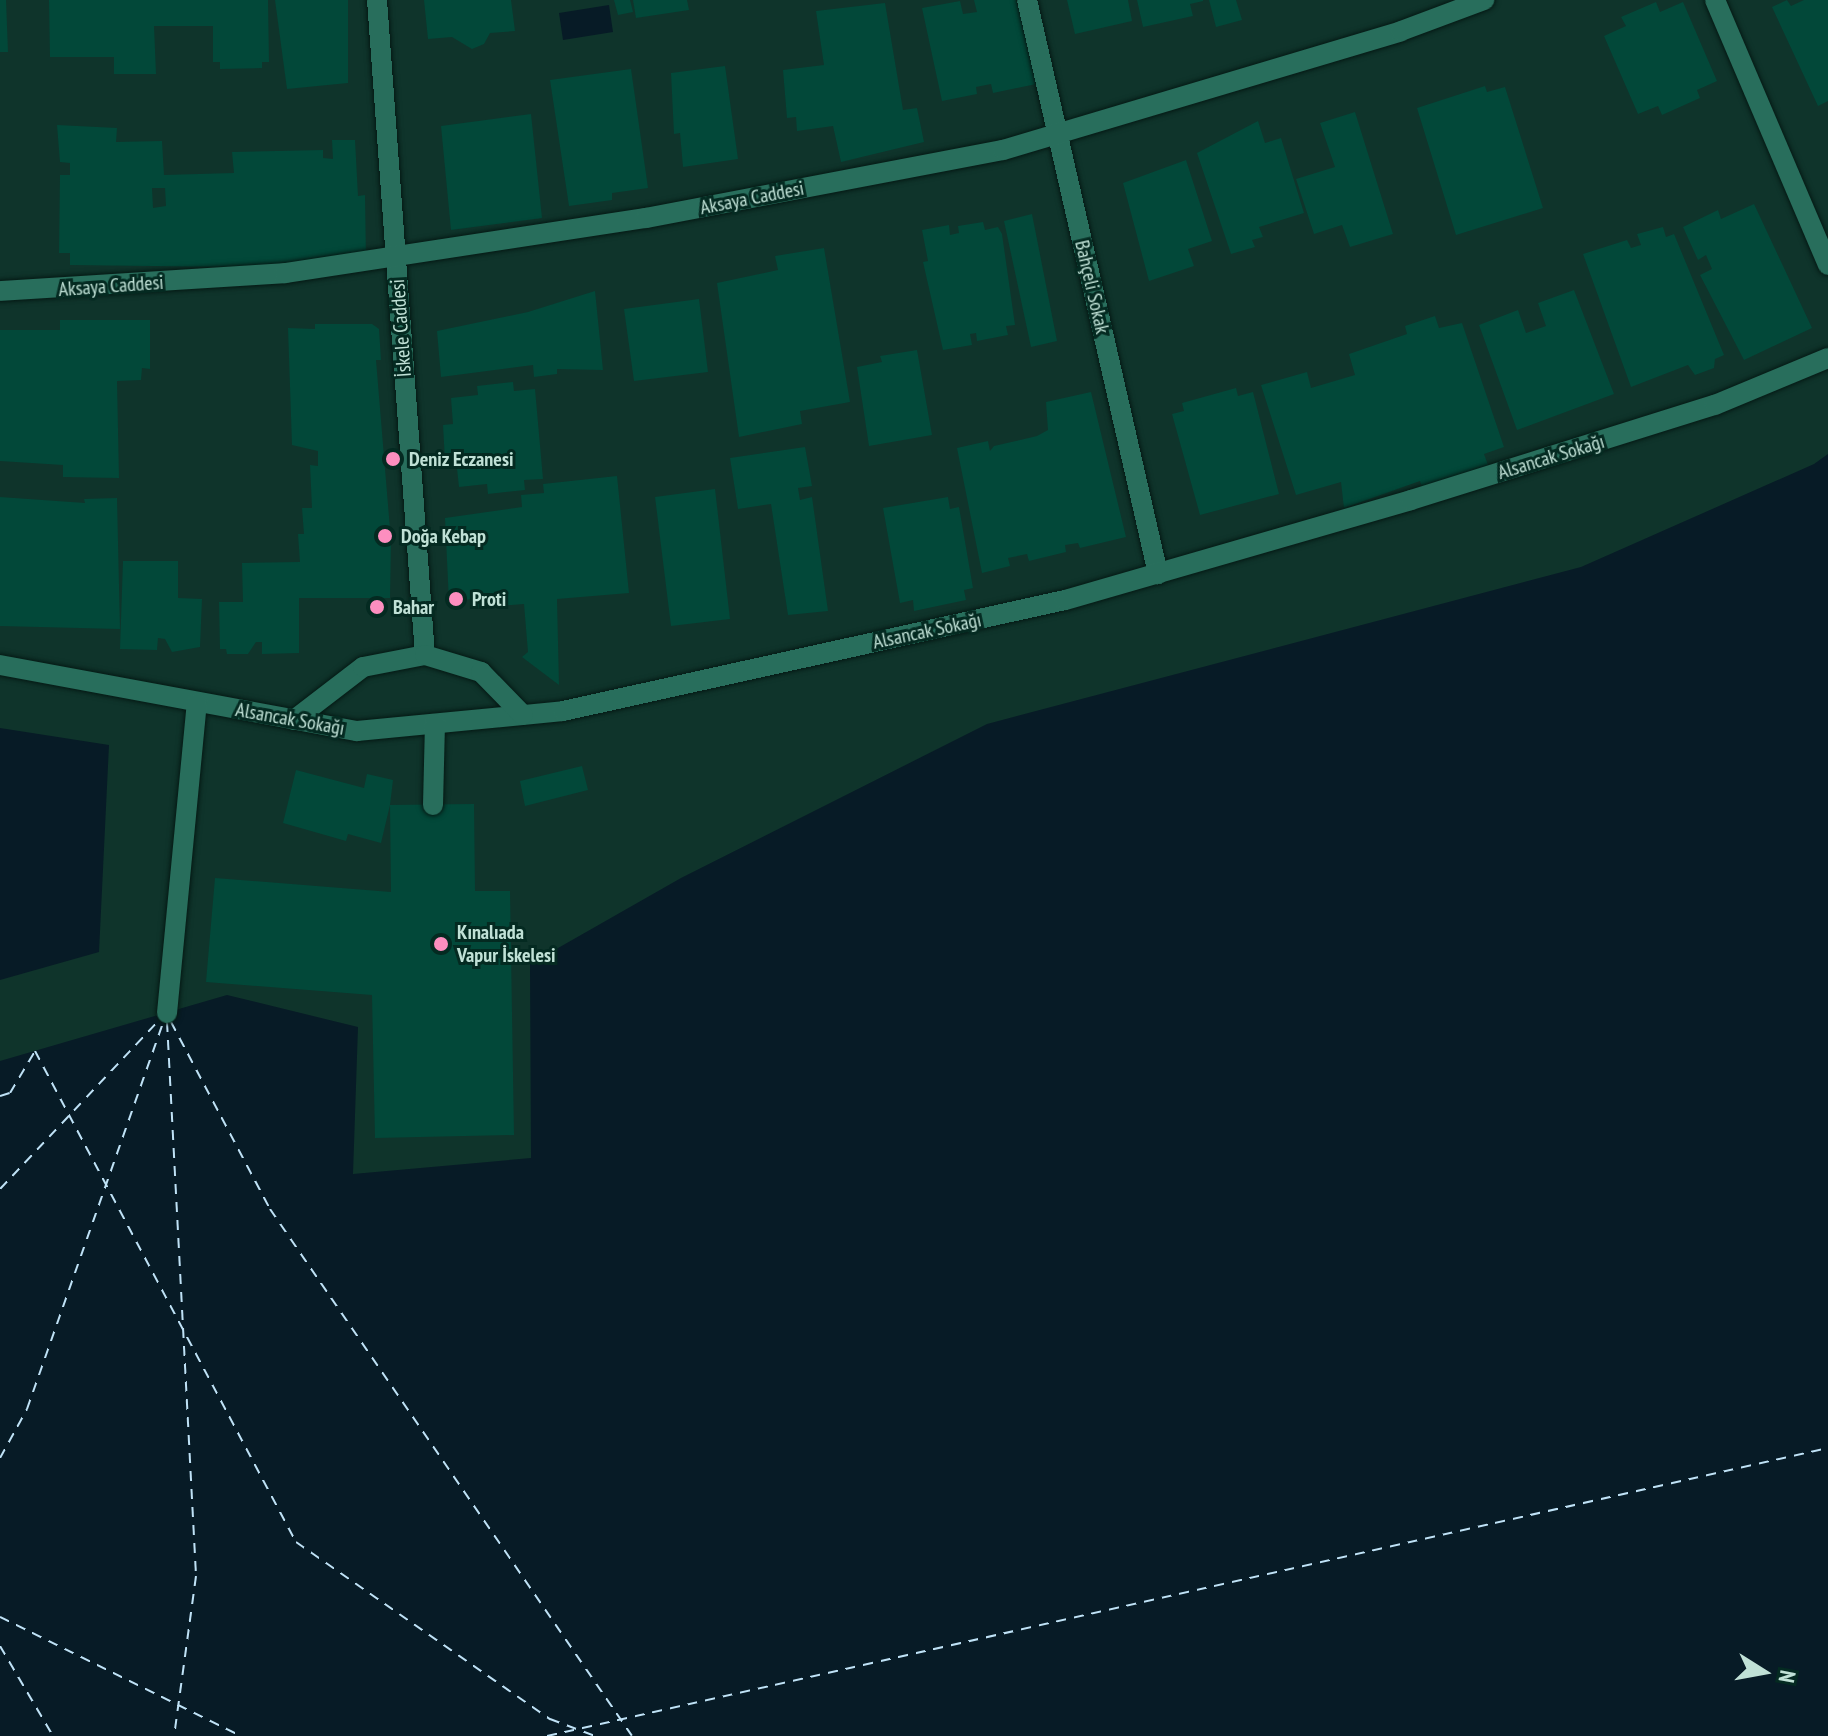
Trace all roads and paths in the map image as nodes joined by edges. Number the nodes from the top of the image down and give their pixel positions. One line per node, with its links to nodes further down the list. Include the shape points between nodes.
1 (377, 0): 6 (street, İskele Caddesi)
2 (1027, 0): 5 (street, Bahçeli Sokak)
3 (1484, 0): 5 (street, Aksaya Caddesi, via 1401,31)
4 (1715, 0): 7 (street)
5 (1057, 134): 6 (street, Aksaya Caddesi, via 1003,150 646,218); 10 (street, Bahçeli Sokak)
6 (396, 256): 8 (street, Aksaya Caddesi, via 285,273); 11 (street, İskele Caddesi)
7 (1828, 265)
8 (0, 291)
9 (1828, 358): 10 (street, Alsancak Sokağı, via 1715,405)
10 (1158, 574): 14 (street, Alsancak Sokağı, via 1035,607 578,708)
11 (425, 655): 14 (street, via 481,672); 15 (street, via 363,667)
12 (0, 665): 13 (street, Alsancak Sokağı)
13 (197, 703): 15 (street, Alsancak Sokağı); 18 (street)
14 (523, 715): 16 (street, Alsancak Sokağı)
15 (294, 720): 16 (street, Alsancak Sokağı, via 357,731)
16 (435, 724): 17 (street)
17 (433, 805)
18 (167, 1013)

